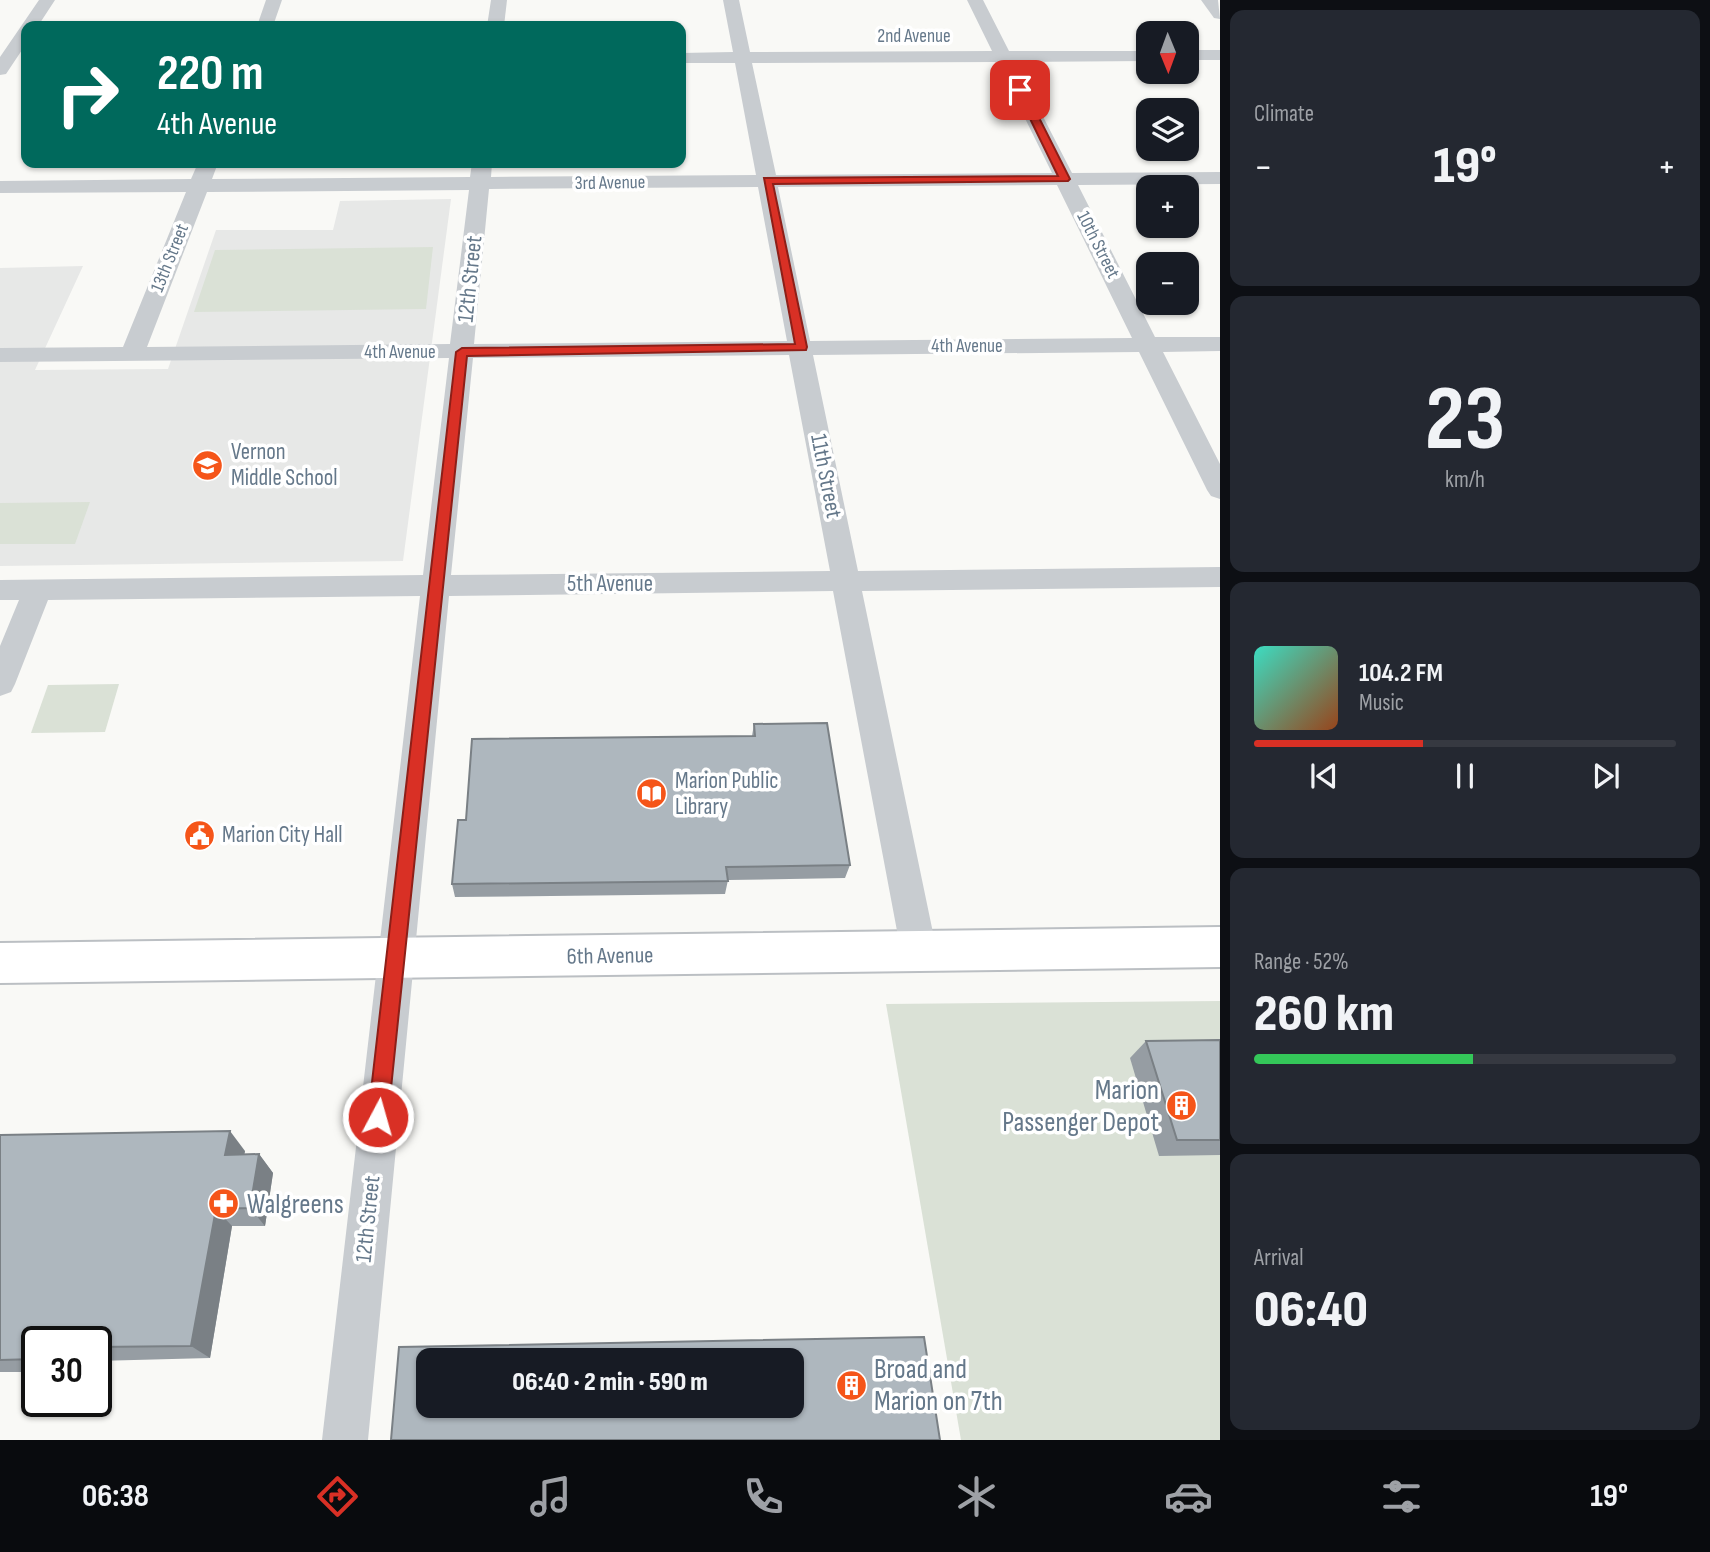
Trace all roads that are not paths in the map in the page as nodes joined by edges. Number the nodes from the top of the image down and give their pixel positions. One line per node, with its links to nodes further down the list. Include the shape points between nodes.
1 (47, 0): 8 (street)
2 (274, 0): 9 (street)
3 (499, 0): 10 (street)
4 (731, 0): 16 (street, 11th Street)
5 (975, 0): 14 (street, 10th Street)
6 (1209, 0): 7 (street)
7 (1220, 14)
8 (33, 21)
9 (267, 21)
10 (497, 21)
11 (21, 39): 19 (street)
12 (1199, 55): 13 (street)
13 (1220, 55)
14 (1003, 56): 15 (street, 2nd Avenue); 16 (street, 2nd Avenue); 23 (street, 10th Street)
15 (1136, 56)
16 (743, 57): 17 (street, 2nd Avenue); 24 (street, 11th Street)
17 (686, 58)
18 (21, 61): 19 (street)
19 (2, 64)
20 (206, 168): 25 (street, 13th Street)
21 (481, 174): 24 (street, 3rd Avenue); 25 (street, 3rd Avenue); 30 (street, 12th Street)
22 (1220, 177): 23 (street, 3rd Avenue)
23 (1065, 179): 24 (street, 3rd Avenue); 27 (street, 10th Street)
24 (768, 181): 29 (street, 11th Street)
25 (198, 186): 26 (street, 3rd Avenue); 31 (street, 13th Street)
26 (0, 187)
27 (1147, 344): 28 (street, 4th Avenue); 29 (street, 4th Avenue); 33 (street, 10th Street)
28 (1220, 344)
29 (801, 347): 30 (street, 4th Avenue); 35 (street, 11th Street)
30 (462, 352): 31 (street, 4th Avenue); 36 (street, 12th Street)
31 (132, 354): 32 (street, 4th Avenue)
32 (0, 355)
33 (1220, 489)
34 (1220, 577): 35 (street, 5th Avenue)
35 (846, 583): 36 (street, 5th Avenue); 41 (street, 11th Street)
36 (437, 585): 38 (street, 5th Avenue); 42 (street, 12th Street)
37 (0, 590): 38 (street, 5th Avenue)
38 (37, 590): 39 (street)
39 (0, 684)
40 (1220, 947): 41 (main road, 6th Avenue)
41 (919, 952): 42 (main road, 6th Avenue)
42 (396, 958): 43 (main road, 6th Avenue); 44 (street, 12th Street)
43 (0, 963)
44 (345, 1440)

